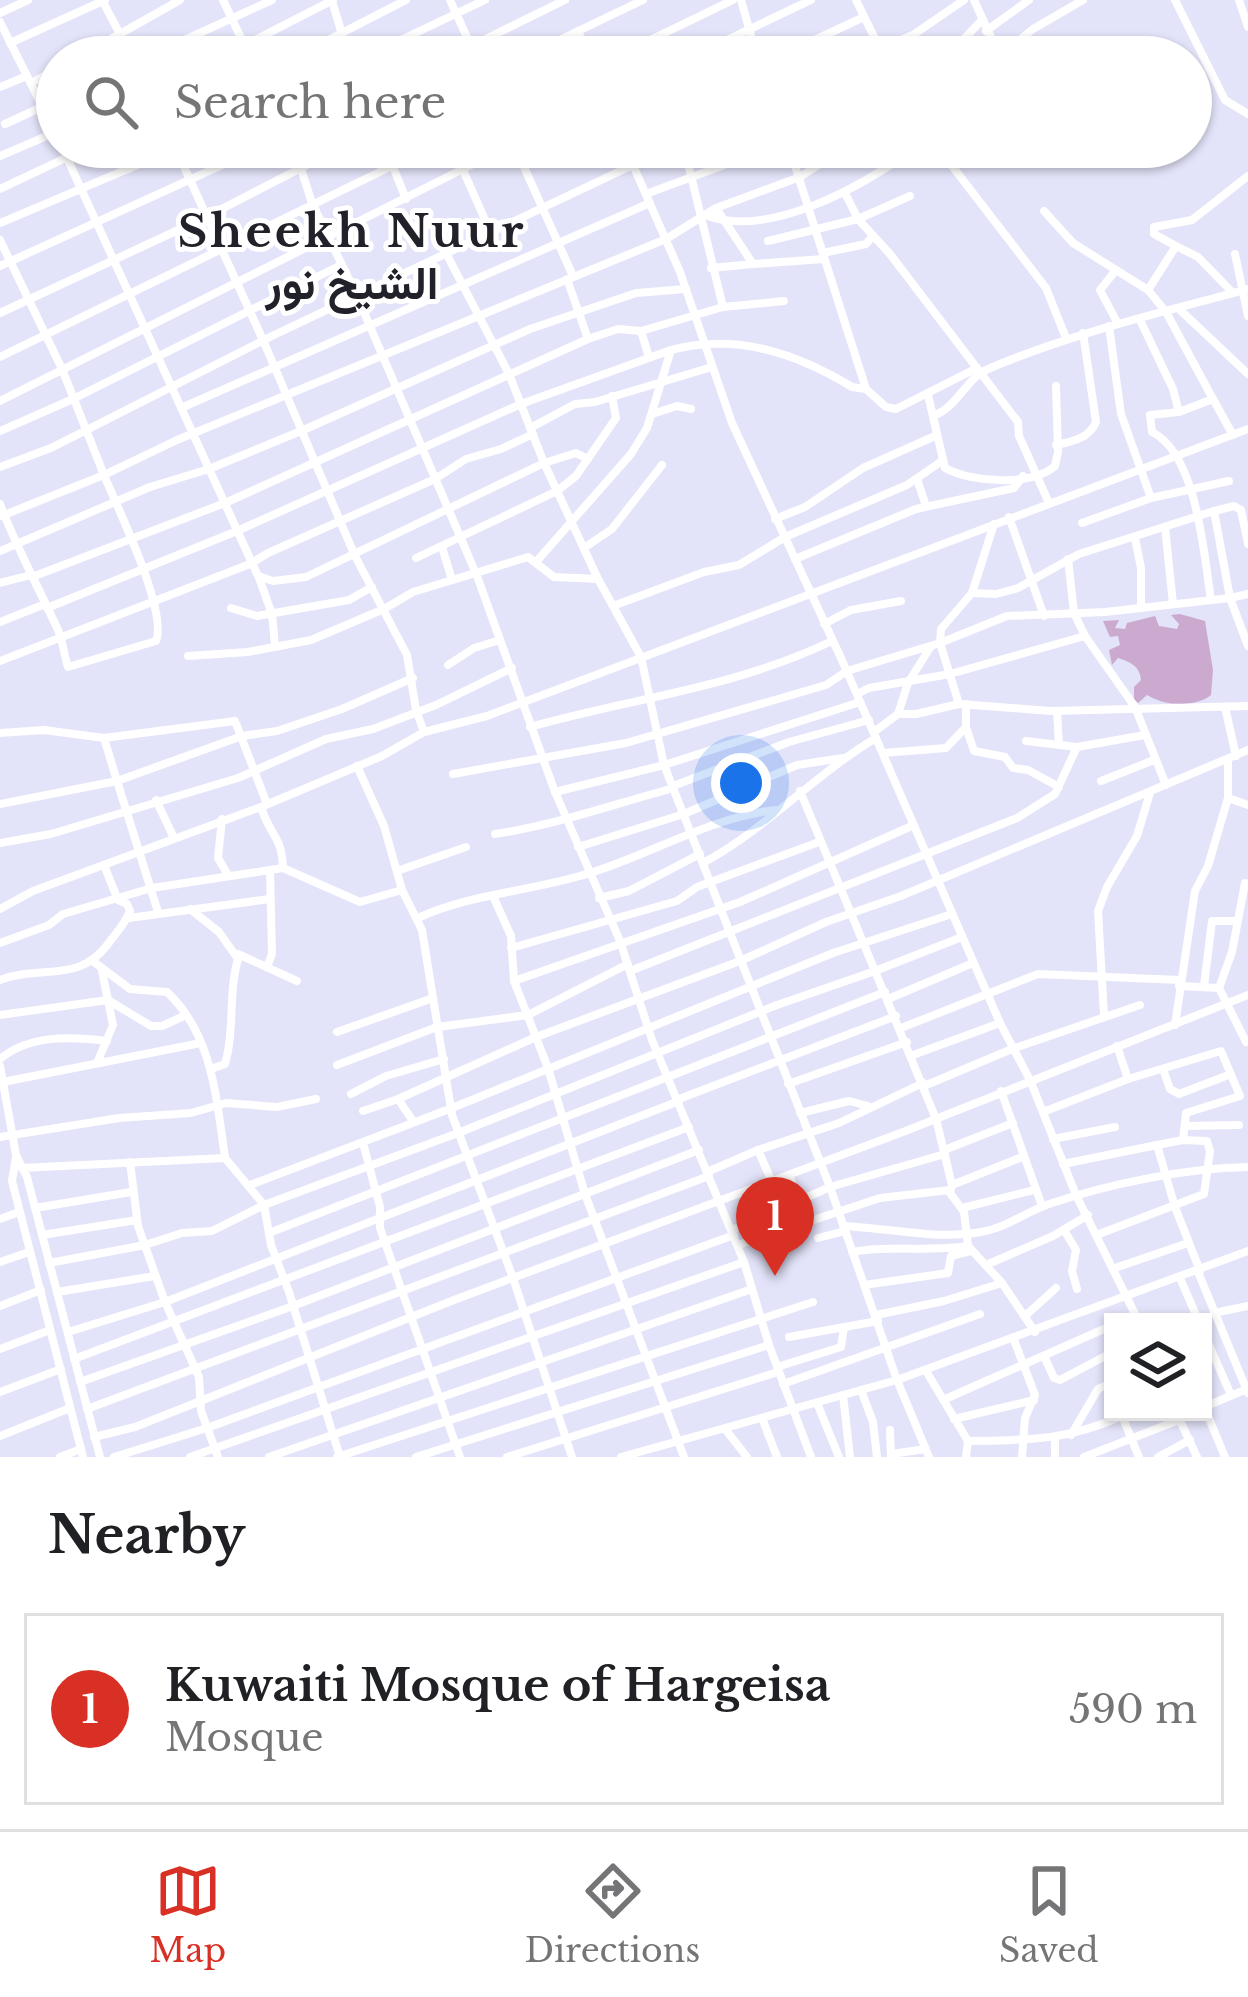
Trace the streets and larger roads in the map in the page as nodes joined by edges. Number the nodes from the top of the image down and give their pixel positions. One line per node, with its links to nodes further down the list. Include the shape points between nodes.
1 (28, 0): 23 (street)
2 (103, 0): 29 (street); 50 (street)
3 (180, 0): 29 (street)
4 (223, 0): 24 (street)
5 (272, 0): 24 (street)
6 (332, 0): 30 (street); 35 (street)
7 (406, 0): 30 (street)
8 (450, 0): 21 (street)
9 (485, 0): 21 (street)
10 (565, 0): 38 (street)
11 (737, 0): 28 (street); 41 (street)
12 (811, 0): 28 (street)
13 (856, 0): 22 (street)
14 (964, 0): 31 (street)
15 (974, 0): 25 (street)
16 (1029, 0): 25 (street)
17 (1083, 0): 48 (street)
18 (1175, 0): 49 (street)
19 (1239, 0): 26 (street)
20 (638, 1): 27 (street)
21 (456, 14): 36 (street); 37 (street)
22 (864, 17): 44 (street); 45 (street)
23 (0, 18): 50 (street)
24 (232, 18): 33 (street); 34 (street)
25 (984, 26): 46 (street); 47 (street)
26 (1248, 27)
27 (578, 31): 39 (street); 40 (street)
28 (749, 31): 42 (street); 43 (street)
29 (120, 34): 32 (street)
30 (341, 35)
31 (914, 35)
32 (117, 36)
33 (193, 36)
34 (240, 36)
35 (263, 36)
36 (409, 36)
37 (466, 36)
38 (501, 36)
39 (568, 36)
40 (580, 36)
41 (659, 36)
42 (738, 36)
43 (751, 36)
44 (823, 36)
45 (874, 36)
46 (972, 36)
47 (989, 36)
48 (1025, 36)
49 (1193, 36)
50 (10, 43): 53 (street)
51 (1212, 74): 57 (street, via 1225,100)
52 (36, 77): 53 (street)
53 (29, 80): 54 (street); 55 (street)
54 (0, 87)
55 (36, 94)
56 (36, 109): 58 (street)
57 (1248, 114)
58 (5, 124)
59 (36, 141): 60 (street)
60 (0, 156)
61 (37, 168): 85 (street)
62 (72, 168): 84 (street)
63 (127, 168): 84 (street)
64 (185, 168): 83 (street)
65 (217, 168): 83 (street)
66 (299, 168): 90 (street); 96 (street)
67 (390, 168): 90 (street)
68 (392, 168): 89 (street)
69 (467, 168): 79 (street)
70 (523, 168): 91 (street)
71 (625, 168): 91 (street)
72 (633, 168): 88 (street)
73 (690, 168): 80 (street)
74 (714, 168): 80 (street)
75 (797, 168): 82 (street)
76 (814, 168): 82 (street)
77 (888, 168): 86 (street)
78 (954, 168): 146 (street, via 1046,288)
79 (463, 170): 89 (street); 101 (street)
80 (692, 176): 88 (street); 95 (street)
81 (1248, 176): 109 (street, via 1192,220 1154,227)
82 (800, 177): 92 (street); 93 (street)
83 (191, 180): 96 (street); 100 (street)
84 (80, 187): 99 (street); 100 (street)
85 (0, 189)
86 (845, 193): 92 (street); 97 (street)
87 (910, 196): 97 (street)
88 (648, 198): 105 (street); 108 (street)
89 (406, 199): 104 (street)
90 (313, 203): 104 (street); 110 (street)
91 (543, 205): 101 (street); 108 (street)
92 (809, 206): 98 (street); 102 (street)
93 (716, 208): 95 (street); 98 (street)
94 (1044, 211): 119 (street, via 1073,243)
95 (703, 215): 98 (street); 105 (street); 118 (street)
96 (206, 217): 110 (street); 114 (street)
97 (857, 219): 102 (street); 103 (street)
98 (723, 222): 116 (street)
99 (0, 223)
100 (97, 225): 114 (street); 115 (street)
101 (490, 231): 112 (street)
102 (818, 232): 107 (street); 113 (street)
103 (873, 236): 113 (street); 159 (street)
104 (328, 238): 117 (street); 121 (street)
105 (666, 238): 120 (street); 123 (street)
106 (0, 240): 115 (street)
107 (769, 241)
108 (560, 243): 120 (street); 122 (street)
109 (1176, 246): 124 (street); 125 (street)
110 (222, 251): 121 (street); 126 (street)
111 (1234, 254): 125 (street)
112 (447, 255): 122 (street); 127 (street)
113 (824, 256): 116 (street); 166 (street)
114 (113, 262): 126 (street); 128 (street)
115 (5, 264): 128 (street)
116 (753, 264): 118 (street)
117 (341, 265): 127 (street); 132 (street)
118 (712, 268): 130 (street)
119 (1116, 270): 124 (street); 141 (street, via 1100,290)
120 (570, 278): 133 (street); 138 (street)
121 (236, 282): 132 (street); 142 (street)
122 (461, 287): 138 (street); 140 (street)
123 (686, 289): 133 (street, via 636,292); 137 (street)
124 (1148, 290): 134 (street)
125 (1240, 291): 131 (street); 136 (street)
126 (129, 295): 142 (street); 145 (street)
127 (357, 296): 140 (street); 148 (street)
128 (29, 300): 135 (street); 145 (street)
129 (784, 301): 130 (street)
130 (723, 307): 137 (street)
131 (1178, 308): 134 (street); 161 (street)
132 (249, 310): 148 (street); 152 (street)
133 (579, 311): 147 (street); 149 (street)
134 (1166, 312): 139 (street); 171 (street)
135 (0, 313)
136 (1248, 316)
137 (696, 317): 143 (street); 150 (street)
138 (477, 318): 149 (street); 155 (street)
139 (1140, 320): 141 (street); 176 (street)
140 (370, 325): 155 (street); 156 (street)
141 (1113, 325): 144 (street); 198 (street, via 1121,414)
142 (143, 328): 152 (street); 158 (street)
143 (641, 331): 147 (street); 154 (street)
144 (1084, 333): 146 (street); 188 (street, via 1096,422)
145 (45, 338): 153 (street); 158 (street)
146 (1066, 338): 159 (street)
147 (587, 339): 160 (street)
148 (263, 340): 156 (street); 165 (street)
149 (493, 344): 160 (street); 163 (street)
150 (704, 345): 151 (street); 157 (street); 166 (street, via 776,349)
151 (671, 350): 154 (street); 162 (street)
152 (156, 355): 165 (street); 170 (street)
153 (0, 357)
154 (649, 357): 173 (street)
155 (381, 359): 163 (street); 168 (street)
156 (274, 364): 168 (street); 174 (street)
157 (712, 367): 162 (street); 218 (street)
158 (62, 369): 170 (street); 172 (street)
159 (978, 370): 167 (street); 178 (street, via 958,401); 201 (street, via 1019,424)
160 (509, 374): 173 (street); 179 (street)
161 (1248, 374)
162 (660, 380): 169 (street); 177 (street)
163 (396, 386): 179 (street); 183 (street)
164 (1056, 386): 188 (street)
165 (171, 387): 174 (street); 182 (street)
166 (866, 389): 167 (street, via 896,410)
167 (928, 395): 178 (street)
168 (285, 396): 183 (street); 185 (street)
169 (612, 396): 184 (street, via 574,404); 191 (street, via 616,418)
170 (73, 399): 181 (street); 182 (street)
171 (1213, 399): 176 (street); 186 (street)
172 (0, 401)
173 (521, 404): 184 (street); 189 (street)
174 (181, 408): 185 (street)
175 (691, 409): 177 (street)
176 (1179, 412): 190 (street, via 1150,415 1152,432)
177 (651, 415): 221 (street, via 631,454)
178 (933, 416): 187 (street)
179 (410, 420): 189 (street); 193 (street)
180 (1248, 429): 186 (street)
181 (0, 430)
182 (85, 431): 196 (street); 199 (street)
183 (302, 431): 193 (street); 197 (street)
184 (531, 431): 194 (street); 202 (street)
185 (194, 433): 197 (street); 199 (street)
186 (1233, 434): 190 (street)
187 (935, 436): 192 (street); 218 (street)
188 (1056, 445): 201 (street, via 1057,463)
189 (422, 449): 202 (street); 207 (street)
190 (1178, 455): 198 (street); 205 (street)
191 (588, 459): 194 (street, via 576,453); 206 (street)
192 (942, 461): 200 (street, via 976,481); 203 (street)
193 (315, 462): 207 (street); 209 (street)
194 (544, 463): 206 (street); 213 (street)
195 (662, 465): 232 (street, via 612,530)
196 (0, 467)
197 (209, 469): 209 (street); 211 (street)
198 (1139, 471): 208 (street); 210 (street)
199 (104, 476): 211 (street); 215 (street)
200 (1023, 476): 201 (street); 212 (street, via 1014,488)
201 (1039, 477): 210 (street)
202 (435, 479): 213 (street); 220 (street)
203 (917, 479): 212 (street); 225 (street)
204 (1228, 481): 205 (street)
205 (1188, 487): 208 (street); 216 (street)
206 (557, 491): 221 (street); 227 (street)
207 (328, 492): 220 (street); 224 (street)
208 (1151, 498): 222 (street)
209 (225, 503): 224 (street); 226 (street)
210 (1049, 503): 217 (street)
211 (117, 505): 226 (street); 230 (street)
212 (926, 506): 237 (street)
213 (448, 509): 227 (street); 234 (street)
214 (1214, 511): 216 (street); 229 (street, via 1241,510); 252 (street)
215 (1, 512): 230 (street)
216 (1197, 514): 223 (street); 253 (street)
217 (1009, 517): 219 (street); 244 (street)
218 (776, 519): 225 (street)
219 (995, 522): 249 (street); 250 (street)
220 (341, 523): 234 (street); 239 (street)
221 (572, 523): 232 (street); 238 (street)
222 (1082, 523)
223 (1165, 527): 228 (street); 256 (street)
224 (237, 532): 239 (street); 240 (street)
225 (785, 537): 237 (street); 258 (street, via 739,565)
226 (128, 538): 240 (street); 242 (street)
227 (461, 538): 231 (street); 241 (street)
228 (1135, 538): 236 (street); 260 (street)
229 (1248, 544)
230 (18, 546): 233 (street); 242 (street)
231 (442, 546): 235 (street); 246 (street)
232 (584, 548): 245 (street)
233 (0, 551)
234 (355, 556): 243 (street, via 307,577); 248 (street)
235 (416, 558)
236 (1068, 559): 244 (street); 262 (street)
237 (795, 560): 250 (street)
238 (536, 562): 241 (street, via 528,557); 245 (street, via 554,577)
239 (250, 564): 243 (street); 255 (street)
240 (144, 571): 255 (street); 257 (street)
241 (477, 575): 246 (street); 269 (street)
242 (32, 576): 247 (street); 257 (street)
243 (258, 576): 263 (street)
244 (1033, 578): 249 (street, via 1009,591); 264 (street)
245 (598, 579): 258 (street)
246 (452, 580): 261 (street)
247 (0, 583)
248 (372, 587): 261 (street); 263 (street, via 349,600)
249 (972, 593): 271 (street, via 945,620)
250 (810, 594): 266 (street); 275 (street)
251 (1248, 594): 252 (street)
252 (1230, 598): 253 (street); 273 (street)
253 (1211, 600): 256 (street)
254 (901, 601): 266 (street, via 851,610)
255 (152, 603): 268 (street); 268 (street, via 156,641 72,668)
256 (1174, 604): 260 (street)
257 (46, 606): 265 (street); 268 (street)
258 (613, 606): 275 (street)
259 (231, 608): 263 (street)
260 (1141, 608): 262 (street)
261 (384, 609): 272 (street); 281 (street)
262 (1074, 613): 264 (street); 267 (street)
263 (272, 614): 272 (street)
264 (1044, 616): 271 (street, via 999,619)
265 (0, 622)
266 (824, 625): 270 (street)
267 (1084, 635): 280 (street); 288 (street)
268 (61, 637): 276 (street)
269 (501, 640): 277 (street); 278 (street)
270 (832, 641): 279 (street); 284 (street, via 732,682)
271 (936, 644): 279 (street); 280 (street); 282 (street)
272 (275, 646): 274 (street)
273 (1248, 646)
274 (188, 656)
275 (640, 657): 284 (street); 285 (street)
276 (0, 661)
277 (448, 665)
278 (512, 668): 285 (street); 290 (street)
279 (847, 671): 283 (street); 298 (street, via 826,686)
280 (950, 674): 282 (street); 286 (street)
281 (413, 678): 290 (street); 301 (street, via 342,709)
282 (908, 683): 283 (street, via 869,688); 292 (street)
283 (858, 698): 293 (street); 312 (street)
284 (648, 699): 294 (street); 298 (street)
285 (524, 702): 294 (street); 296 (street)
286 (963, 704): 291 (street); 292 (street); 295 (street)
287 (1248, 706): 289 (street)
288 (1136, 707): 289 (street); 291 (street); 299 (street)
289 (1225, 707): 310 (street)
290 (416, 710): 296 (street); 314 (street)
291 (1057, 711): 304 (street)
292 (898, 714): 300 (street)
293 (869, 721): 300 (street); 319 (street)
294 (530, 727): 308 (street)
295 (966, 727): 307 (street, via 941,750); 320 (street, via 974,751 1005,757)
296 (424, 732): 313 (street)
297 (0, 733): 302 (street)
298 (655, 734): 308 (street); 312 (street)
299 (1145, 734): 305 (street); 311 (street)
300 (875, 735): 307 (street); 309 (street)
301 (242, 736): 302 (street, via 235,721); 314 (street); 316 (street)
302 (104, 738): 316 (street)
303 (1026, 741): 304 (street)
304 (1059, 745): 305 (street)
305 (1077, 747): 320 (street)
306 (1248, 750): 310 (street)
307 (883, 753): 334 (street)
308 (543, 758): 315 (street); 322 (street)
309 (843, 758): 321 (street); 331 (street, via 797,765)
310 (1232, 758): 318 (street); 324 (street)
311 (1154, 760): 317 (street); 318 (street)
312 (664, 765): 319 (street); 322 (street)
313 (357, 766): 328 (street); 349 (street)
314 (255, 770): 325 (street); 328 (street)
315 (453, 775)
316 (117, 782): 326 (street); 330 (street)
317 (1101, 782)
318 (1166, 785): 323 (street)
319 (673, 787): 331 (street); 332 (street)
320 (1059, 787): 342 (street, via 1017,818)
321 (800, 791): 329 (street); 338 (street)
322 (555, 792): 332 (street)
323 (1150, 792): 352 (street); 386 (street, via 1098,911)
324 (1228, 798): 327 (street); 390 (street, via 1195,891)
325 (157, 800): 330 (street); 337 (street)
326 (0, 804)
327 (1248, 805)
328 (264, 806): 333 (street); 347 (street, via 282,844)
329 (776, 810): 336 (street); 344 (street, via 756,831)
330 (125, 812): 339 (street); 343 (street)
331 (684, 814): 336 (street); 341 (street)
332 (566, 817): 335 (street); 341 (street)
333 (222, 819): 337 (street); 351 (street, via 218,858)
334 (914, 825): 342 (street); 345 (street)
335 (495, 834)
336 (692, 835): 344 (street); 350 (street)
337 (173, 836): 343 (street)
338 (819, 842): 345 (street); 354 (street)
339 (0, 843)
340 (466, 847): 349 (street)
341 (578, 847): 350 (street)
342 (925, 852): 352 (street); 357 (street)
343 (139, 853): 346 (street); 355 (street)
344 (701, 859): 354 (street); 359 (street)
345 (828, 864): 357 (street); 364 (street)
346 (104, 865): 361 (street); 362 (street)
347 (283, 868): 348 (street); 356 (street, via 360,902)
348 (270, 870): 351 (street); 360 (street)
349 (397, 871): 356 (street)
350 (589, 874): 358 (street); 359 (street)
351 (229, 876): 355 (street)
352 (937, 881): 366 (street); 367 (street)
353 (1245, 883): 371 (street)
354 (710, 884): 364 (street); 368 (street)
355 (152, 888): 361 (street); 365 (street)
356 (402, 890): 369 (street)
357 (839, 890): 366 (street); 372 (street)
358 (493, 896): 369 (street); 377 (street)
359 (599, 898): 368 (street)
360 (270, 899): 363 (street); 382 (street)
361 (118, 900): 370 (street, via 127,904); 376 (street)
362 (0, 909)
363 (190, 909): 365 (street); 378 (street)
364 (720, 909): 372 (street); 374 (street)
365 (158, 912): 370 (street)
366 (848, 913): 375 (street); 379 (street)
367 (952, 914): 373 (street); 375 (street)
368 (610, 917): 374 (street); 377 (street)
369 (418, 918): 398 (street)
370 (128, 919): 380 (street)
371 (1237, 921): 392 (street, via 1212,921); 393 (street)
372 (729, 933): 379 (street); 383 (street)
373 (962, 938): 381 (street); 385 (street)
374 (620, 941): 383 (street); 389 (street)
375 (862, 942): 385 (street); 391 (street)
376 (0, 943)
377 (511, 948): 389 (street)
378 (237, 953): 382 (street); 432 (street, via 230,1047 225,1064)
379 (740, 961): 391 (street); 397 (street)
380 (94, 962): 384 (street); 387 (street)
381 (973, 963): 394 (street); 396 (street)
382 (267, 967): 388 (street)
383 (629, 967): 397 (street); 404 (street)
384 (102, 971): 399 (street); 403 (street, via 135,992 167,992)
385 (875, 971): 396 (street); 402 (street)
386 (1100, 974): 390 (street); 394 (street, via 1038,974); 405 (street)
387 (0, 980)
388 (297, 981)
389 (514, 981): 404 (street)
390 (1179, 983): 392 (street); 409 (street)
391 (750, 986): 402 (street); 411 (street)
392 (1204, 986): 393 (street)
393 (1219, 988): 401 (street)
394 (987, 994): 408 (street); 412 (street)
395 (1248, 995): 401 (street)
396 (887, 996): 407 (street); 416 (street)
397 (639, 997): 411 (street); 415 (street)
398 (433, 998): 410 (street); 414 (street)
399 (108, 1000): 403 (street, via 151,1026); 406 (street); 417 (street)
400 (1140, 1005): 405 (street)
401 (1226, 1005): 409 (street); 413 (street)
402 (761, 1012): 416 (street); 424 (street)
403 (187, 1015): 418 (street)
404 (528, 1015): 410 (street); 415 (street)
405 (1104, 1015): 422 (street)
406 (0, 1016)
407 (896, 1016): 412 (street); 427 (street)
408 (1000, 1023): 422 (street); 425 (street)
409 (1175, 1025): 421 (street)
410 (437, 1028): 426 (street); 430 (street)
411 (647, 1028): 424 (street); 431 (street)
412 (901, 1028): 419 (street)
413 (1245, 1031): 420 (street)
414 (338, 1032)
415 (536, 1036): 431 (street); 436 (street)
416 (770, 1037): 427 (street); 435 (street)
417 (107, 1041): 428 (street, via 21,1044); 429 (street)
418 (201, 1042): 429 (street); 432 (street)
419 (907, 1042): 425 (street); 440 (street)
420 (1247, 1042): 423 (street)
421 (1117, 1046): 437 (street); 438 (street)
422 (1012, 1049): 438 (street); 441 (street)
423 (1219, 1050): 433 (street); 434 (street)
424 (657, 1054): 435 (street); 443 (street)
425 (913, 1055): 441 (street)
426 (444, 1059): 436 (street); 445 (street)
427 (780, 1061): 440 (street); 448 (street)
428 (0, 1063): 439 (street)
429 (97, 1064): 439 (street)
430 (337, 1065)
431 (548, 1068): 443 (street); 451 (street)
432 (211, 1069): 449 (street)
433 (1163, 1069): 437 (street); 444 (street, via 1170,1090)
434 (1231, 1073): 444 (street); 454 (street, via 1237,1099)
435 (668, 1076): 448 (street); 456 (street)
436 (447, 1078): 447 (street); 451 (street)
437 (1128, 1078): 453 (street)
438 (1030, 1080): 442 (street); 453 (street)
439 (3, 1082): 467 (street)
440 (788, 1084): 455 (street)
441 (924, 1084): 450 (street); 457 (street)
442 (1001, 1091): 457 (street); 459 (street)
443 (554, 1092): 456 (street); 465 (street)
444 (1184, 1093): 454 (street)
445 (351, 1094)
446 (316, 1099): 449 (street)
447 (398, 1099): 452 (street); 458 (street)
448 (679, 1100): 463 (street); 470 (street)
449 (217, 1106): 467 (street); 477 (street)
450 (869, 1107): 455 (street, via 849,1101); 464 (street)
451 (452, 1108): 458 (street); 465 (street)
452 (363, 1112)
453 (1043, 1112): 468 (street)
454 (1188, 1112): 462 (street)
455 (800, 1113): 464 (street)
456 (562, 1115): 470 (street); 478 (street)
457 (936, 1119): 475 (street); 480 (street)
458 (413, 1120): 471 (street)
459 (1013, 1123): 475 (street); 476 (street)
460 (1239, 1125): 462 (street)
461 (1115, 1126): 468 (street)
462 (1185, 1126): 469 (street)
463 (689, 1127): 473 (street); 486 (street)
464 (807, 1132): 474 (street); 480 (street)
465 (458, 1133): 478 (street); 482 (street)
466 (0, 1136): 467 (street)
467 (13, 1136): 485 (street)
468 (1053, 1139): 481 (street)
469 (1183, 1140): 472 (street); 483 (street, via 1207,1141)
470 (572, 1142): 486 (street); 491 (street)
471 (363, 1143): 482 (street); 493 (street)
472 (1157, 1145): 481 (street); 490 (street)
473 (699, 1150): 488 (street); 500 (street)
474 (758, 1150): 488 (street); 492 (street)
475 (945, 1152): 494 (street); 496 (street)
476 (1022, 1157): 496 (street); 497 (street)
477 (225, 1158): 479 (street); 493 (street)
478 (467, 1159): 491 (street); 498 (street)
479 (130, 1162): 485 (street); 499 (street)
480 (820, 1163): 489 (street); 494 (street)
481 (1063, 1164): 501 (street)
482 (369, 1167): 498 (street); 505 (street)
483 (1208, 1167): 484 (street); 490 (street); 507 (street, via 1204,1194)
484 (1248, 1167)
485 (18, 1168): 487 (street); 508 (street); 511 (street, via 12,1181)
486 (578, 1168): 500 (street); 504 (street)
487 (0, 1174)
488 (708, 1174): 502 (street); 515 (street)
489 (789, 1175): 492 (street); 503 (street)
490 (1166, 1177): 501 (street); 507 (street)
491 (477, 1180): 504 (street); 516 (street)
492 (772, 1182): 495 (street)
493 (250, 1185): 505 (street)
494 (830, 1186): 503 (street); 510 (street)
495 (759, 1187): 502 (street); 512 (street)
496 (951, 1187): 509 (street); 510 (street)
497 (1034, 1190): 506 (street); 509 (street)
498 (376, 1191): 516 (street); 521 (street)
499 (131, 1192): 508 (street); 517 (street)
500 (585, 1194): 515 (street); 519 (street)
501 (1076, 1195): 506 (street); 513 (street)
502 (720, 1199): 526 (street); 529 (street)
503 (798, 1200): 512 (street)
504 (485, 1204): 519 (street); 528 (street)
505 (264, 1205): 521 (street); 531 (street, via 212,1231)
506 (1042, 1206): 525 (street)
507 (1175, 1207): 523 (street); 530 (street)
508 (35, 1208): 524 (street)
509 (962, 1208): 525 (street)
510 (838, 1209): 518 (street); 522 (street)
511 (19, 1212): 514 (street); 534 (street)
512 (768, 1215): 522 (street); 526 (street)
513 (1088, 1215): 520 (street); 523 (street)
514 (2, 1216)
515 (593, 1218): 529 (street); 535 (street)
516 (378, 1219): 528 (street); 537 (street)
517 (137, 1220): 524 (street); 531 (street)
518 (844, 1228): 525 (street); 527 (street); 536 (street)
519 (495, 1230): 535 (street); 542 (street)
520 (1064, 1230): 541 (street); 554 (street, via 1076,1250)
521 (269, 1233): 537 (street)
522 (773, 1233): 526 (street)
523 (1099, 1234): 543 (street)
524 (42, 1235): 540 (street)
525 (964, 1235): 532 (street)
526 (735, 1237): 539 (street); 547 (street)
527 (818, 1238)
528 (384, 1242): 542 (street); 549 (street)
529 (604, 1243): 546 (street); 547 (street)
530 (1188, 1244): 543 (street); 544 (street)
531 (145, 1245): 540 (street); 545 (street)
532 (969, 1249): 536 (street); 541 (street); 551 (street, via 951,1256 948,1274)
533 (1248, 1251): 544 (street)
534 (29, 1252): 538 (street); 555 (street)
535 (503, 1252): 546 (street); 556 (street)
536 (852, 1252): 551 (street)
537 (277, 1259): 549 (street); 559 (street)
538 (0, 1262)
539 (744, 1262): 553 (street); 561 (street)
540 (50, 1263): 557 (street)
541 (986, 1265): 550 (street)
542 (394, 1267): 556 (street); 563 (street)
543 (1115, 1268): 558 (street)
544 (1199, 1272): 548 (street); 568 (street)
545 (155, 1276): 557 (street); 559 (street)
546 (513, 1277): 565 (street); 571 (street)
547 (619, 1277): 561 (street); 565 (street)
548 (1180, 1278): 558 (street); 567 (street)
549 (284, 1279): 563 (street); 574 (street)
550 (1002, 1283): 570 (street); 572 (street)
551 (864, 1285): 572 (street)
552 (1056, 1288): 570 (street)
553 (752, 1289): 573 (street); 576 (street)
554 (1077, 1289)
555 (40, 1290): 562 (street); 578 (street)
556 (402, 1290): 571 (street); 579 (street)
557 (57, 1292): 580 (street)
558 (1128, 1297): 566 (street); 581 (street)
559 (165, 1302): 574 (street); 580 (street)
560 (814, 1302): 573 (street)
561 (628, 1303): 576 (street); 583 (street)
562 (0, 1306)
563 (293, 1306): 579 (street); 585 (street)
564 (1248, 1306): 568 (street)
565 (524, 1310): 583 (street); 587 (street)
566 (1135, 1313)
567 (1195, 1313)
568 (1214, 1313): 611 (street)
569 (980, 1314): 589 (street)
570 (1025, 1316): 581 (street)
571 (412, 1317): 587 (street); 593 (street)
572 (877, 1318): 575 (street); 589 (street)
573 (760, 1319): 586 (street); 594 (street)
574 (173, 1322): 585 (street); 595 (street)
575 (844, 1327): 582 (street); 600 (street, via 841,1347)
576 (638, 1328): 594 (street); 596 (street)
577 (1104, 1329): 591 (street)
578 (50, 1330): 588 (street); 599 (street)
579 (300, 1330): 593 (street); 598 (street)
580 (68, 1332): 595 (street)
581 (1035, 1332): 584 (street)
582 (789, 1336)
583 (532, 1337): 596 (street); 602 (street)
584 (1013, 1340): 597 (street); 601 (street)
585 (185, 1343): 598 (street); 604 (street)
586 (769, 1345): 600 (street); 605 (street)
587 (421, 1348): 602 (street); 607 (street)
588 (0, 1349)
589 (887, 1350): 603 (street); 606 (street)
590 (1212, 1352): 614 (street)
591 (1044, 1356): 592 (street, via 1060,1380); 597 (street)
592 (1104, 1357)
593 (308, 1358): 607 (street); 616 (street)
594 (649, 1358): 605 (street); 609 (street)
595 (74, 1359): 604 (street)
596 (542, 1364): 609 (street); 615 (street)
597 (1024, 1365): 617 (street); 618 (street)
598 (195, 1367): 616 (street); 623 (street)
599 (61, 1369): 612 (street); 622 (street)
600 (778, 1369): 606 (street); 621 (street)
601 (926, 1371): 603 (street); 617 (street)
602 (430, 1373): 615 (street); 625 (street)
603 (897, 1380): 610 (street); 654 (street)
604 (80, 1382): 623 (street)
605 (657, 1383): 621 (street); 626 (street)
606 (783, 1384): 624 (street)
607 (317, 1386): 625 (street); 635 (street)
608 (1104, 1386): 640 (street)
609 (549, 1388): 626 (street); 634 (street)
610 (861, 1390): 613 (street); 672 (street)
611 (1247, 1391): 614 (street)
612 (0, 1392)
613 (844, 1395): 619 (street); 671 (street)
614 (1231, 1395): 620 (street)
615 (439, 1398): 634 (street); 638 (street)
616 (199, 1400): 635 (street); 641 (street)
617 (943, 1400): 628 (street)
618 (1034, 1400): 628 (street); 646 (street)
619 (817, 1402): 624 (street); 670 (street)
620 (1212, 1402)
621 (666, 1407): 643 (street); 644 (street)
622 (70, 1408): 639 (street); 650 (street)
623 (87, 1409): 641 (street)
624 (792, 1409): 627 (street); 669 (street)
625 (324, 1411): 638 (street); 651 (street)
626 (558, 1414): 643 (street); 649 (street)
627 (762, 1418): 636 (street); 653 (street)
628 (954, 1419): 645 (street)
629 (1108, 1421): 640 (street)
630 (1128, 1421): 648 (street)
631 (1169, 1421): 648 (street)
632 (1180, 1421): 647 (street)
633 (1210, 1421): 680 (street)
634 (446, 1422): 649 (street); 662 (street)
635 (207, 1428): 651 (street); 659 (street)
636 (725, 1429): 644 (street); 668 (street)
637 (890, 1430): 656 (street)
638 (332, 1435): 661 (street); 662 (street)
639 (0, 1436)
640 (1070, 1436): 642 (street)
641 (94, 1438): 658 (street)
642 (1055, 1438): 646 (street); 675 (street)
643 (566, 1439): 665 (street); 666 (street)
644 (678, 1441): 652 (street); 667 (street)
645 (968, 1441): 646 (street); 673 (street)
646 (1023, 1441): 674 (street)
647 (1190, 1441): 678 (street); 679 (street)
648 (1132, 1442): 676 (street); 677 (street)
649 (455, 1444): 663 (street); 664 (street)
650 (82, 1453): 657 (street)
651 (217, 1453): 660 (street)
652 (655, 1453): 655 (street)
653 (772, 1454)
654 (922, 1454): 656 (street)
655 (626, 1456)
656 (891, 1456)
657 (60, 1457)
658 (100, 1457)
659 (114, 1457)
660 (190, 1457)
661 (269, 1457)
662 (338, 1457)
663 (416, 1457)
664 (460, 1457)
665 (507, 1457)
666 (572, 1457)
667 (684, 1457)
668 (746, 1457)
669 (811, 1457)
670 (838, 1457)
671 (850, 1457)
672 (877, 1457)
673 (966, 1457)
674 (1022, 1457)
675 (1055, 1457)
676 (1084, 1457)
677 (1139, 1457)
678 (1159, 1457)
679 (1197, 1457)
680 (1225, 1457)

